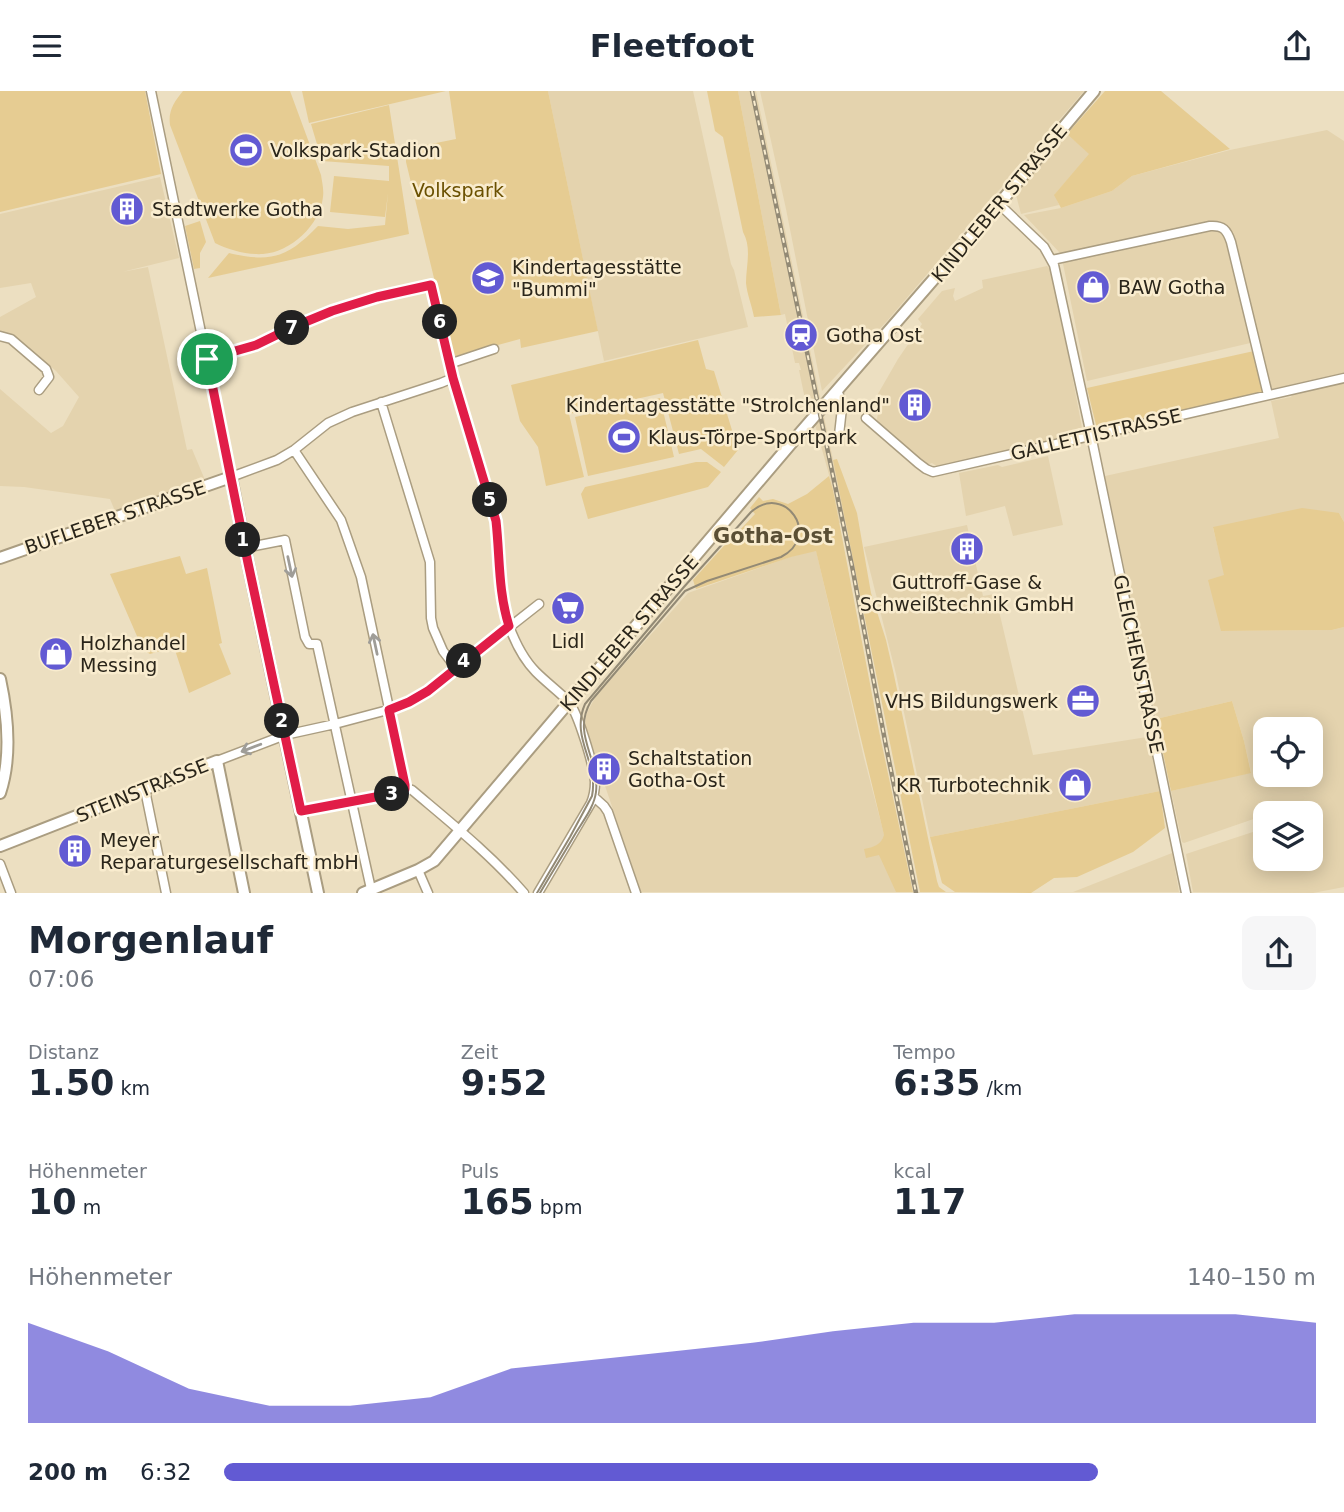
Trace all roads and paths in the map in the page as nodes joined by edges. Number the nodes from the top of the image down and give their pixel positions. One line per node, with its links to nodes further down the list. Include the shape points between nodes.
1 (150, 91): 7 (street)
2 (1094, 91): 3 (main road, KINDLEBER STRASSE)
3 (999, 204): 4 (street); 26 (main road, KINDLEBER STRASSE)
4 (1052, 260): 13 (street, via 1222,227 1231,242); 17 (street, GLEICHENSTRASSE)
5 (0, 336): 11 (street, via 12,339 46,369 49,377)
6 (494, 349): 8 (street)
7 (207, 359): 8 (street, via 256,345 332,311 431,285); 19 (street)
8 (449, 364): 9 (street)
9 (453, 378): 14 (street); 23 (street, via 496,521 500,590)
10 (1344, 378): 13 (street, GALLETTISTRASSE)
11 (38, 390)
12 (839, 395): 16 (street)
13 (1268, 395): 17 (street, GALLETTISTRASSE)
14 (381, 402): 18 (street, via 328,423); 24 (street, via 430,562 433,628)
15 (866, 418): 17 (street, GALLETTISTRASSE, via 933,472)
16 (839, 435)
17 (1091, 435): 50 (street, GLEICHENSTRASSE)
18 (294, 450): 19 (street); 27 (street, one-way to 18, via 360,577 343,526)
19 (231, 477): 20 (main road); 21 (main road, BUFLEBER STRASSE)
20 (245, 548): 28 (street, one-way to 28, via 285,540 305,637 309,644 317,644); 29 (main road)
21 (0, 558)
22 (539, 604): 23 (street, STEINSTRASSE)
23 (509, 626): 24 (street, STEINSTRASSE); 26 (street, via 534,670)
24 (456, 668): 27 (street, STEINSTRASSE, via 428,691)
25 (0, 679): 33 (main road, via 8,754)
26 (569, 702): 34 (street, via 594,771); 37 (main road, KINDLEBER STRASSE)
27 (389, 710): 28 (street, STEINSTRASSE); 31 (street)
28 (335, 724): 29 (street, STEINSTRASSE); 35 (street)
29 (285, 735): 30 (street, STEINSTRASSE, one-way to 30); 36 (main road)
30 (217, 761): 32 (main road, STEINSTRASSE); 44 (main road)
31 (405, 789): 35 (street); 37 (street)
32 (145, 790): 38 (main road, STEINSTRASSE); 43 (street)
33 (0, 793)
34 (594, 797): 48 (street); 49 (street, via 608,812)
35 (353, 802): 36 (street); 41 (street)
36 (301, 811): 45 (main road)
37 (460, 831): 40 (main road, KINDLEBER STRASSE, via 434,861); 47 (street)
38 (0, 846)
39 (0, 864): 42 (street)
40 (418, 870): 41 (main road, KINDLEBER STRASSE); 46 (street)
41 (367, 891)
42 (11, 893)
43 (166, 893)
44 (244, 893)
45 (318, 893)
46 (428, 893)
47 (524, 893)
48 (538, 893)
49 (636, 893)
50 (1186, 893)

